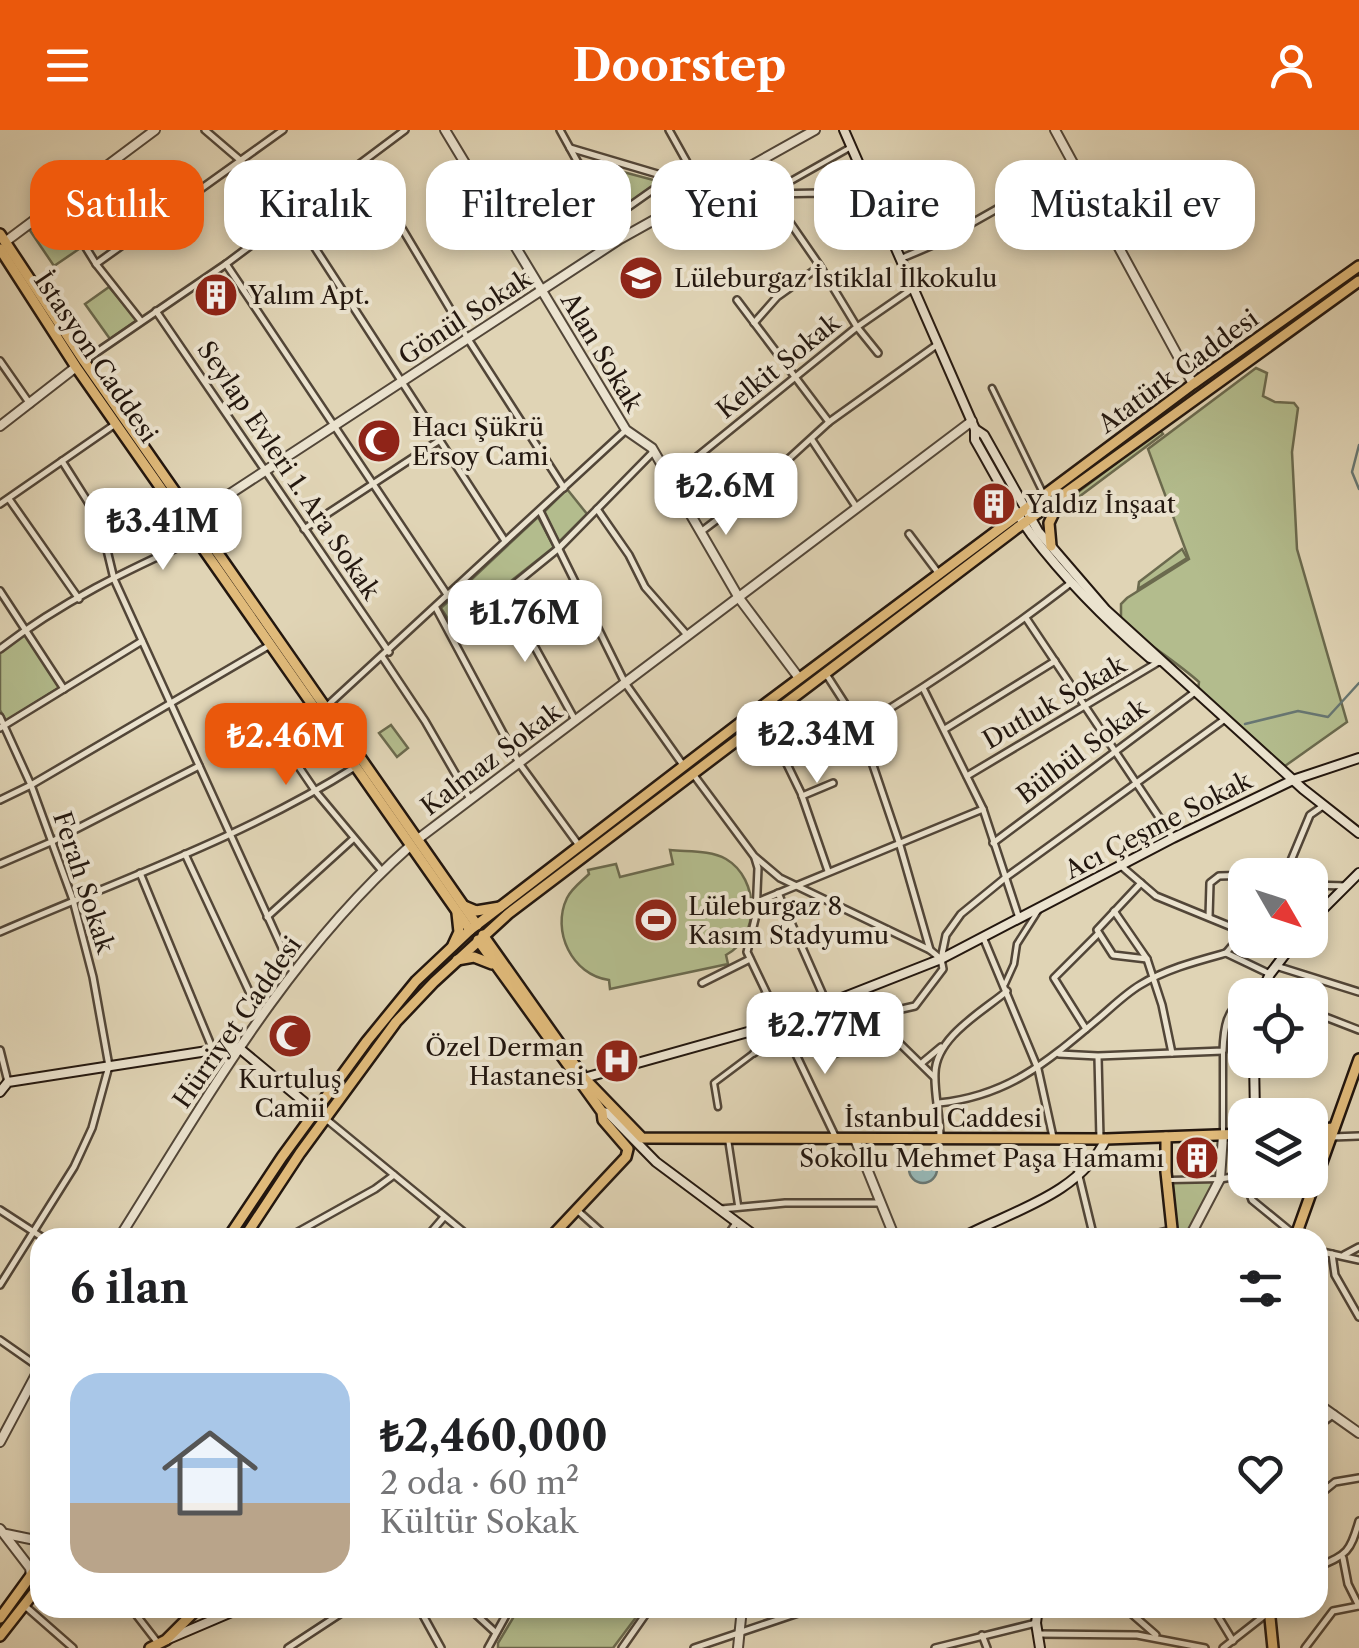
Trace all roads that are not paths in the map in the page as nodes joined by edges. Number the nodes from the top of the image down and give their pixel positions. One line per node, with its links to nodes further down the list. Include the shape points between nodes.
1 (135, 130): 12 (street)
2 (155, 130): 12 (street)
3 (205, 130): 16 (street)
4 (283, 130): 16 (street)
5 (405, 130): 17 (street)
6 (445, 130): 44 (street, Alan Sokak)
7 (560, 130): 14 (street)
8 (669, 130): 19 (street)
9 (815, 130): 20 (street, Gönül Sokak)
10 (844, 130): 13 (street)
11 (1056, 130): 22 (street)
12 (142, 140): 15 (street)
13 (850, 147): 21 (street); 25 (street)
14 (570, 148): 18 (street); 24 (street)
15 (116, 160)
16 (240, 160)
17 (365, 160)
18 (577, 160)
19 (685, 160)
20 (762, 160)
21 (855, 160)
22 (1074, 160)
23 (224, 172): 38 (street)
24 (651, 172)
25 (794, 179)
26 (995, 210): 37 (street)
27 (30, 223): 30 (street)
28 (794, 230): 40 (street)
29 (406, 236): 50 (street)
30 (1, 242): 54 (main road, İstasyon Caddesi)
31 (87, 250): 38 (street)
32 (244, 250): 39 (street)
33 (316, 250): 56 (street)
34 (604, 250): 44 (street, Gönül Sokak)
35 (896, 250): 37 (street)
36 (1122, 250): 57 (street)
37 (900, 259): 43 (street)
38 (96, 264): 47 (street)
39 (226, 264): 46 (street); 64 (street)
40 (820, 266): 48 (street); 49 (street)
41 (1357, 267): 57 (main road, Atatürk Caddesi)
42 (1359, 281): 75 (main road, Atatürk Caddesi)
43 (913, 288): 49 (street, Kelkit Sokak); 51 (street)
44 (542, 291): 50 (street, Gönül Sokak); 65 (street, Alan Sokak)
45 (736, 300): 48 (street)
46 (156, 311): 47 (street); 70 (street, Seylap Evleri 1. Ara Sokak)
47 (141, 322): 54 (street)
48 (754, 323): 55 (street)
49 (857, 327): 52 (street); 55 (street, Kelkit Sokak)
50 (468, 340): 56 (street, Gönül Sokak); 73 (street)
51 (938, 344): 61 (street); 62 (street)
52 (878, 353)
53 (0, 361): 59 (street)
54 (80, 364): 59 (street); 60 (main road, İstasyon Caddesi)
55 (795, 378): 61 (street); 71 (street, Kelkit Sokak)
56 (403, 382): 64 (street, Gönül Sokak); 67 (street)
57 (1193, 384): 74 (main road, Atatürk Caddesi)
58 (992, 388): 74 (street)
59 (30, 404): 63 (street)
60 (120, 420): 69 (street); 82 (main road, İstasyon Caddesi)
61 (830, 422): 66 (street)
62 (974, 425): 78 (street, Kalmaz Sokak); 81 (street)
63 (0, 426)
64 (336, 426): 70 (street, Gönül Sokak); 72 (street)
65 (626, 430): 68 (street, Alan Sokak); 73 (street)
66 (811, 438): 78 (street); 84 (street)
67 (440, 440): 72 (street); 87 (street)
68 (654, 451): 71 (street, Alan Sokak); 79 (street)
69 (62, 461): 76 (street); 91 (street, via 100,521)
70 (268, 472): 82 (street, Gönül Sokak); 83 (street, Seylap Evleri 1. Ara Sokak)
71 (670, 478): 84 (street, Alan Sokak)
72 (374, 484): 83 (street); 95 (street)
73 (564, 488): 80 (street)
74 (1044, 495): 81 (main road, Atatürk Caddesi)
75 (1063, 495): 81 (main road, Atatürk Caddesi); 88 (main road, via 1049,523)
76 (8, 498): 77 (street); 96 (street)
77 (0, 504)
78 (857, 508): 97 (street, Kalmaz Sokak)
79 (597, 509): 89 (street); 103 (street, via 645,587)
80 (540, 510): 87 (street); 89 (street)
81 (1025, 516): 88 (street); 90 (main road); 92 (street); 111 (main road)
82 (190, 520): 86 (main road, İstasyon Caddesi); 105 (main road, İstasyon Caddesi)
83 (304, 529): 107 (street, Seylap Evleri 1. Ara Sokak)
84 (700, 532): 97 (street, Alan Sokak)
85 (909, 534): 90 (street)
86 (197, 539): 91 (street); 105 (main road, İstasyon Caddesi)
87 (506, 541): 95 (street)
88 (1051, 546): 99 (street)
89 (558, 548): 94 (street); 113 (street)
90 (939, 574): 112 (main road)
91 (114, 579): 96 (street); 104 (street)
92 (1072, 582): 99 (street); 100 (street)
93 (0, 592): 101 (street)
94 (505, 593): 102 (street); 122 (street)
95 (448, 596): 98 (street)
96 (79, 598): 101 (street)
97 (739, 598): 103 (street, Kalmaz Sokak); 112 (street, Alan Sokak)
98 (436, 608): 102 (street); 107 (street)
99 (1104, 612): 110 (street)
100 (1026, 618): 109 (street); 114 (street)
101 (26, 629): 106 (street); 115 (street)
102 (452, 635): 130 (street)
103 (688, 636): 113 (street, Kalmaz Sokak)
104 (142, 641): 115 (street); 117 (street)
105 (274, 642): 117 (street); 119 (main road, İstasyon Caddesi)
106 (0, 648)
107 (389, 652): 108 (street)
108 (383, 658): 119 (street); 145 (street)
109 (1054, 661): 118 (street); 126 (street)
110 (1160, 661): 116 (street); 118 (street, Dutluk Sokak)
111 (826, 674): 123 (main road); 125 (street)
112 (799, 678): 132 (main road)
113 (625, 682): 122 (street, Kalmaz Sokak); 132 (street)
114 (924, 688): 125 (street); 126 (street)
115 (64, 689): 124 (street)
116 (1195, 692): 121 (street); 128 (street, Bülbül Sokak)
117 (171, 704): 133 (street); 140 (street)
118 (1085, 707): 128 (street); 135 (street, Dutluk Sokak)
119 (322, 710): 131 (main road, İstasyon Caddesi)
120 (0, 717): 124 (street, Ferah Sokak)
121 (1225, 719): 137 (street); 139 (street)
122 (575, 720): 130 (street, Kalmaz Sokak)
123 (765, 720): 134 (main road); 143 (street)
124 (2, 726): 140 (street, Ferah Sokak)
125 (860, 727): 154 (street)
126 (944, 728): 135 (street)
127 (284, 745): 142 (street)
128 (1116, 752): 139 (street); 155 (street, Bülbül Sokak)
129 (1359, 758): 136 (street, Acı Çeşme Sokak)
130 (519, 763): 145 (street, Kalmaz Sokak); 156 (street)
131 (360, 764): 142 (street); 153 (main road, İstasyon Caddesi)
132 (684, 765): 156 (main road)
133 (199, 766): 149 (street); 152 (street)
134 (692, 774): 158 (street); 178 (main road)
135 (967, 776): 147 (street)
136 (1306, 776): 137 (street, Acı Çeşme Sokak); 141 (street)
137 (1294, 780): 141 (street); 150 (street, Acı Çeşme Sokak)
138 (833, 784): 143 (street)
139 (1137, 784): 150 (street); 167 (street)
140 (31, 785): 144 (street); 152 (street, Ferah Sokak)
141 (1303, 789): 146 (street)
142 (316, 792): 149 (street); 151 (street)
143 (802, 796): 163 (street)
144 (0, 800)
145 (470, 800): 153 (street, Kalmaz Sokak)
146 (1322, 806): 148 (street); 159 (street, via 1310,814)
147 (983, 809): 154 (street); 155 (street)
148 (1359, 833)
149 (231, 835): 157 (street); 180 (street)
150 (1173, 838): 161 (street, Acı Çeşme Sokak)
151 (353, 839): 162 (street); 180 (street)
152 (51, 842): 160 (street); 173 (street, Ferah Sokak)
153 (414, 842): 162 (street, Hürriyet Caddesi); 177 (main road, İstasyon Caddesi)
154 (900, 842): 163 (street); 189 (street)
155 (993, 843): 167 (street)
156 (579, 846): 178 (main road)
157 (185, 854): 165 (street); 208 (street)
158 (754, 856): 169 (street); 174 (street)
159 (1292, 858)
160 (0, 864)
161 (1120, 865): 168 (street); 176 (street, Acı Çeşme Sokak)
162 (382, 871): 198 (street, Hürriyet Caddesi)
163 (828, 871): 169 (street)
164 (1359, 872): 171 (street)
165 (140, 874): 173 (street); 216 (street)
166 (1228, 876): 182 (street, via 1210,883)
167 (1005, 878): 181 (street); 195 (street, via 961,914)
168 (1141, 883): 179 (street); 182 (street)
169 (798, 886): 172 (street); 189 (street)
170 (1328, 886): 171 (street)
171 (1346, 886): 175 (street)
172 (778, 893): 174 (street); 206 (street)
173 (74, 900): 184 (street); 224 (street, Ferah Sokak)
174 (757, 902): 192 (street)
175 (1328, 904)
176 (1040, 906): 181 (street, Acı Çeşme Sokak); 202 (street, via 1017,944)
177 (458, 907): 178 (main road); 185 (main road, İstasyon Caddesi); 188 (main road)
178 (504, 910): 185 (main road); 196 (main road)
179 (1114, 911): 186 (street); 193 (street)
180 (266, 918): 198 (street)
181 (1019, 918): 187 (street, Acı Çeşme Sokak)
182 (1210, 918): 183 (street)
183 (1228, 925)
184 (0, 932)
185 (477, 932): 188 (main road); 194 (main road); 196 (main road, İstasyon Caddesi)
186 (1098, 934): 193 (street, via 1113,955); 211 (street, via 1054,978)
187 (983, 938): 195 (street, Acı Çeşme Sokak); 202 (street)
188 (454, 945): 233 (main road, via 400,1000)
189 (930, 950): 195 (street)
190 (1226, 953): 197 (street); 199 (street)
191 (1282, 958): 197 (street)
192 (750, 959): 201 (street); 210 (street)
193 (1147, 959): 199 (street)
194 (457, 960): 196 (main road); 234 (main road, via 396,1022)
195 (941, 960): 203 (street, Acı Çeşme Sokak); 205 (street, via 943,969 914,1006 893,1011)
196 (498, 962): 228 (main road, İstasyon Caddesi)
197 (1273, 970): 200 (street); 204 (street)
198 (293, 972): 208 (street, Hürriyet Caddesi)
199 (1154, 978): 211 (street); 218 (street)
200 (1269, 978)
201 (702, 983)
202 (1006, 988): 213 (street); 225 (street)
203 (862, 990): 205 (street); 206 (street, Acı Çeşme Sokak)
204 (1359, 992)
205 (870, 1003): 223 (street, via 883,1026)
206 (827, 1004): 210 (street, Acı Çeşme Sokak)
207 (1228, 1012): 217 (street)
208 (261, 1017): 214 (street, Hürriyet Caddesi)
209 (1328, 1018): 212 (street)
210 (781, 1027): 219 (street); 228 (street, Acı Çeşme Sokak); 242 (street)
211 (1086, 1029): 220 (street)
212 (1359, 1030)
213 (944, 1045): 223 (street); 227 (street)
214 (239, 1048): 216 (street); 233 (street); 267 (street, Hürriyet Caddesi)
215 (0, 1050): 229 (street)
216 (214, 1050): 224 (street)
217 (1223, 1050): 218 (street); 237 (street)
218 (1172, 1052): 221 (street)
219 (754, 1053): 232 (street, via 714,1083)
220 (1056, 1054): 221 (street); 225 (street)
221 (1098, 1056): 247 (street)
222 (1359, 1059): 226 (main road)
223 (922, 1062): 227 (street)
224 (109, 1066): 229 (street); 266 (street, via 92,1128)
225 (1038, 1069): 231 (street, via 990,1094); 245 (street)
226 (1356, 1074): 236 (main road)
227 (934, 1077): 231 (street)
228 (580, 1079): 249 (main road); 249 (main road, İstasyon Caddesi, via 602,1118)
229 (8, 1082): 230 (street)
230 (0, 1092)
231 (939, 1104): 244 (street)
232 (718, 1106)
233 (315, 1111): 268 (main road)
234 (326, 1118): 250 (street); 269 (main road)
235 (1328, 1133): 236 (main road)
236 (1331, 1133): 239 (street); 248 (main road)
237 (1223, 1134): 238 (main road, İstanbul Caddesi); 240 (main road, İstanbul Caddesi); 253 (street)
238 (1228, 1134)
239 (1359, 1136)
240 (1166, 1137): 247 (main road, İstanbul Caddesi); 254 (main road)
241 (728, 1138): 242 (main road, İstanbul Caddesi); 249 (main road, İstanbul Caddesi); 258 (street)
242 (836, 1138): 243 (main road, İstanbul Caddesi)
243 (855, 1138): 244 (main road, İstanbul Caddesi); 257 (street)
244 (940, 1138): 245 (main road, İstanbul Caddesi)
245 (1053, 1138): 246 (main road, İstanbul Caddesi)
246 (1070, 1138): 247 (main road, İstanbul Caddesi); 251 (street)
247 (1103, 1139): 251 (street)
248 (1328, 1140)
249 (636, 1145): 259 (street); 261 (main road)
250 (394, 1174): 262 (street); 270 (street)
251 (1078, 1175): 278 (street); 279 (street)
252 (1228, 1178): 253 (street)
253 (1220, 1179): 254 (street); 264 (street)
254 (1166, 1180): 280 (main road)
255 (1251, 1198): 281 (street)
256 (1306, 1198): 282 (main road)
257 (880, 1203): 258 (street); 277 (street)
258 (738, 1205): 259 (street)
259 (718, 1209): 263 (street)
260 (0, 1210): 265 (street)
261 (576, 1210): 273 (main road); 274 (street)
262 (445, 1217): 271 (street); 272 (street)
263 (736, 1223): 275 (street); 276 (street)
264 (1194, 1227)
265 (32, 1228)
266 (36, 1228)
267 (125, 1228)
268 (235, 1228)
269 (249, 1228)
270 (304, 1228)
271 (435, 1228)
272 (459, 1228)
273 (559, 1228)
274 (597, 1228)
275 (733, 1228)
276 (743, 1228)
277 (891, 1228)
278 (984, 1228)
279 (1091, 1228)
280 (1171, 1228)
281 (1285, 1228)
282 (1298, 1228)
283 (30, 1238): 289 (street)
284 (1359, 1247): 287 (street)
285 (1328, 1253): 286 (street)
286 (1332, 1254): 287 (street); 290 (street, via 1335,1275)
287 (1342, 1256): 288 (street)
288 (1359, 1260)
289 (0, 1285)
290 (1359, 1318)
291 (0, 1340): 292 (street)
292 (30, 1361)
293 (30, 1384): 297 (street)
294 (1328, 1410): 295 (street)
295 (1334, 1414): 296 (street); 298 (street)
296 (1328, 1418)
297 (2, 1430): 299 (street)
298 (1359, 1433)
299 (0, 1442)
300 (1359, 1478): 301 (street)
301 (1328, 1487)
302 (1359, 1521): 305 (street)
303 (3, 1532): 304 (street); 307 (street)
304 (30, 1539)
305 (1343, 1557): 306 (street); 310 (street)
306 (1328, 1563)
307 (30, 1576): 312 (main road)
308 (30, 1598): 309 (main road)
309 (24, 1605): 311 (street); 333 (main road)
310 (1359, 1606): 350 (street, via 1334,1611)
311 (30, 1610)
312 (0, 1618)
313 (39, 1618): 338 (street)
314 (139, 1618): 337 (street)
315 (187, 1618): 337 (main road)
316 (218, 1618): 337 (street)
317 (334, 1618): 339 (street)
318 (425, 1618): 340 (street)
319 (480, 1618): 330 (street)
320 (504, 1618): 330 (street)
321 (643, 1618): 342 (street)
322 (741, 1618): 331 (street)
323 (784, 1618): 331 (street)
324 (1037, 1618): 329 (street)
325 (1137, 1618): 334 (street)
326 (1219, 1618): 335 (street)
327 (1260, 1618): 335 (street)
328 (1271, 1618): 349 (main road)
329 (1036, 1623): 332 (street); 336 (street)
330 (495, 1632): 341 (street)
331 (740, 1634): 343 (street); 344 (street)
332 (982, 1635): 345 (street); 346 (street)
333 (0, 1636)
334 (1158, 1636): 336 (street, via 1091,1633); 347 (street)
335 (1233, 1641): 348 (street)
336 (1041, 1644)
337 (159, 1645)
338 (74, 1648)
339 (288, 1648)
340 (440, 1648)
341 (488, 1648)
342 (622, 1648)
343 (694, 1648)
344 (738, 1648)
345 (934, 1648)
346 (986, 1648)
347 (1205, 1648)
348 (1223, 1648)
349 (1273, 1648)
350 (1305, 1648)

